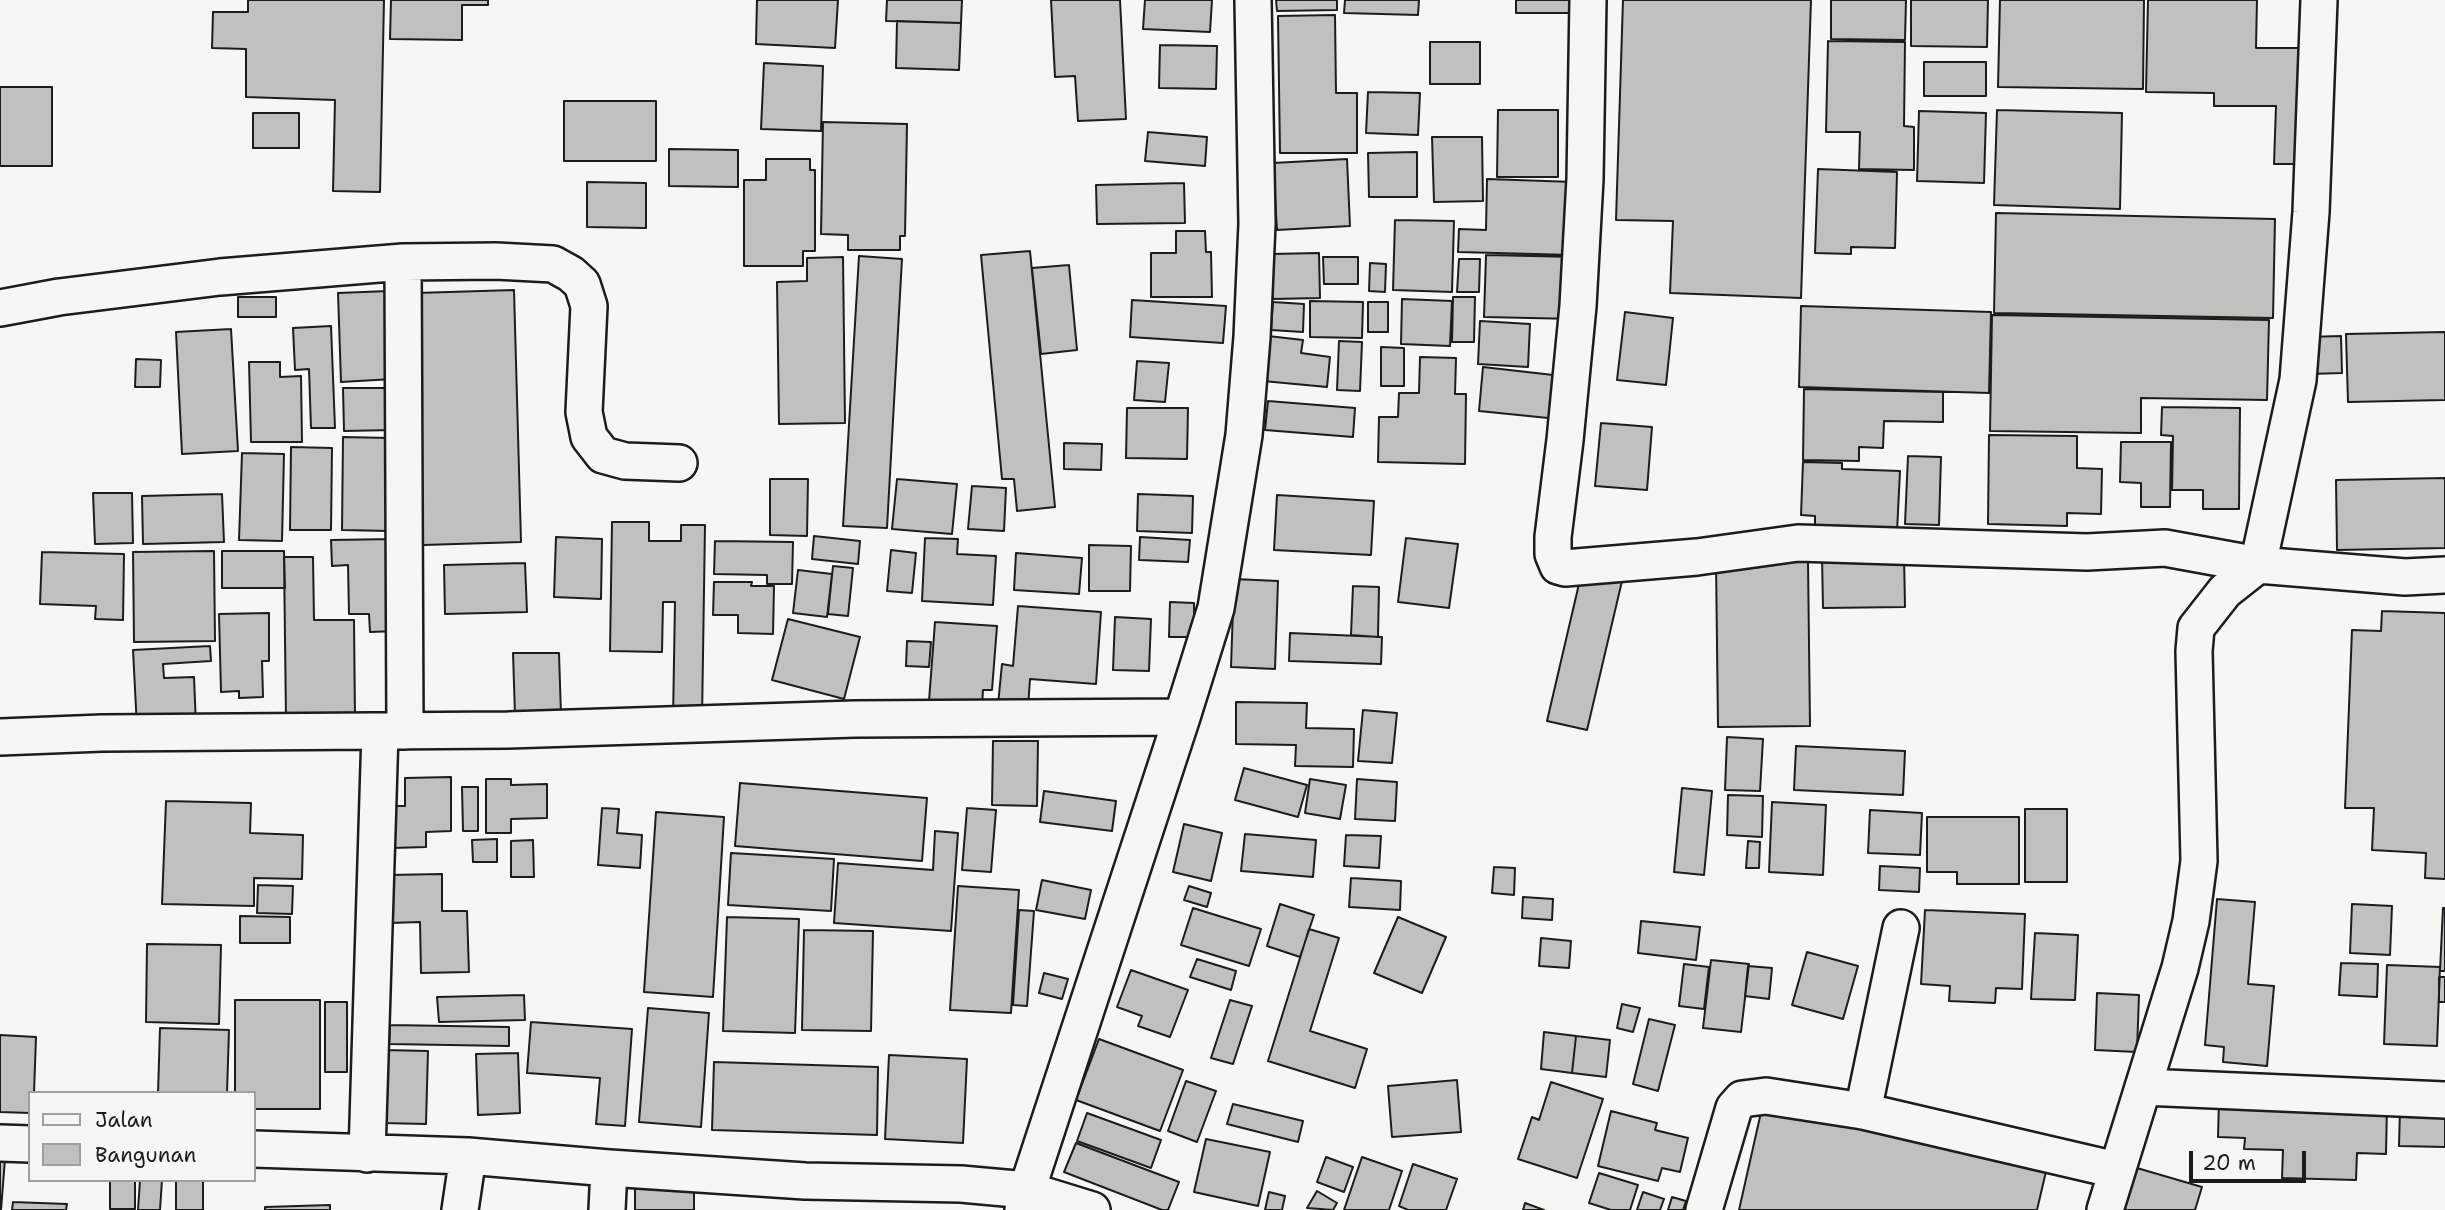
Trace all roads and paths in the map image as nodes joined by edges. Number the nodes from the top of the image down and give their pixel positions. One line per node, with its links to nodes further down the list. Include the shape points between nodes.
1 (1253, 0): 9 (street, via 1257,224 1244,435 1216,608)
2 (1588, 0): 7 (street, via 1578,306 1553,537 1558,566 1697,557 1798,543 2087,552 2165,548)
3 (2319, 0): 7 (street, via 2311,212 2298,380)
4 (403, 262): 5 (street, via 220,277); 6 (street, via 553,264 572,274 582,284 589,306 584,412 589,437 603,455 625,461); 10 (street)
5 (0, 308)
6 (679, 463)
7 (2258, 565): 8 (street, via 2405,577); 13 (street, via 2225,592 2196,628 2199,860 2183,957)
8 (2445, 575)
9 (1182, 717): 10 (street, via 855,719); 23 (street)
10 (393, 732): 11 (street); 19 (street)
11 (0, 737)
12 (1901, 928): 15 (street)
13 (2143, 1087): 14 (street); 22 (street)
14 (2445, 1100)
15 (1863, 1111): 22 (street); 27 (street, via 1790,1098 1742,1098 1734,1108)
16 (0, 1143): 17 (street)
17 (28, 1144)
18 (256, 1149): 19 (street)
19 (367, 1154): 20 (street)
20 (468, 1156): 21 (street); 24 (street)
21 (609, 1168): 23 (street, via 806,1181 961,1184); 25 (street)
22 (2116, 1170): 28 (street)
23 (1025, 1200): 26 (street)
24 (460, 1210)
25 (607, 1210)
26 (1092, 1210)
27 (1704, 1210)
28 (2105, 1210)

